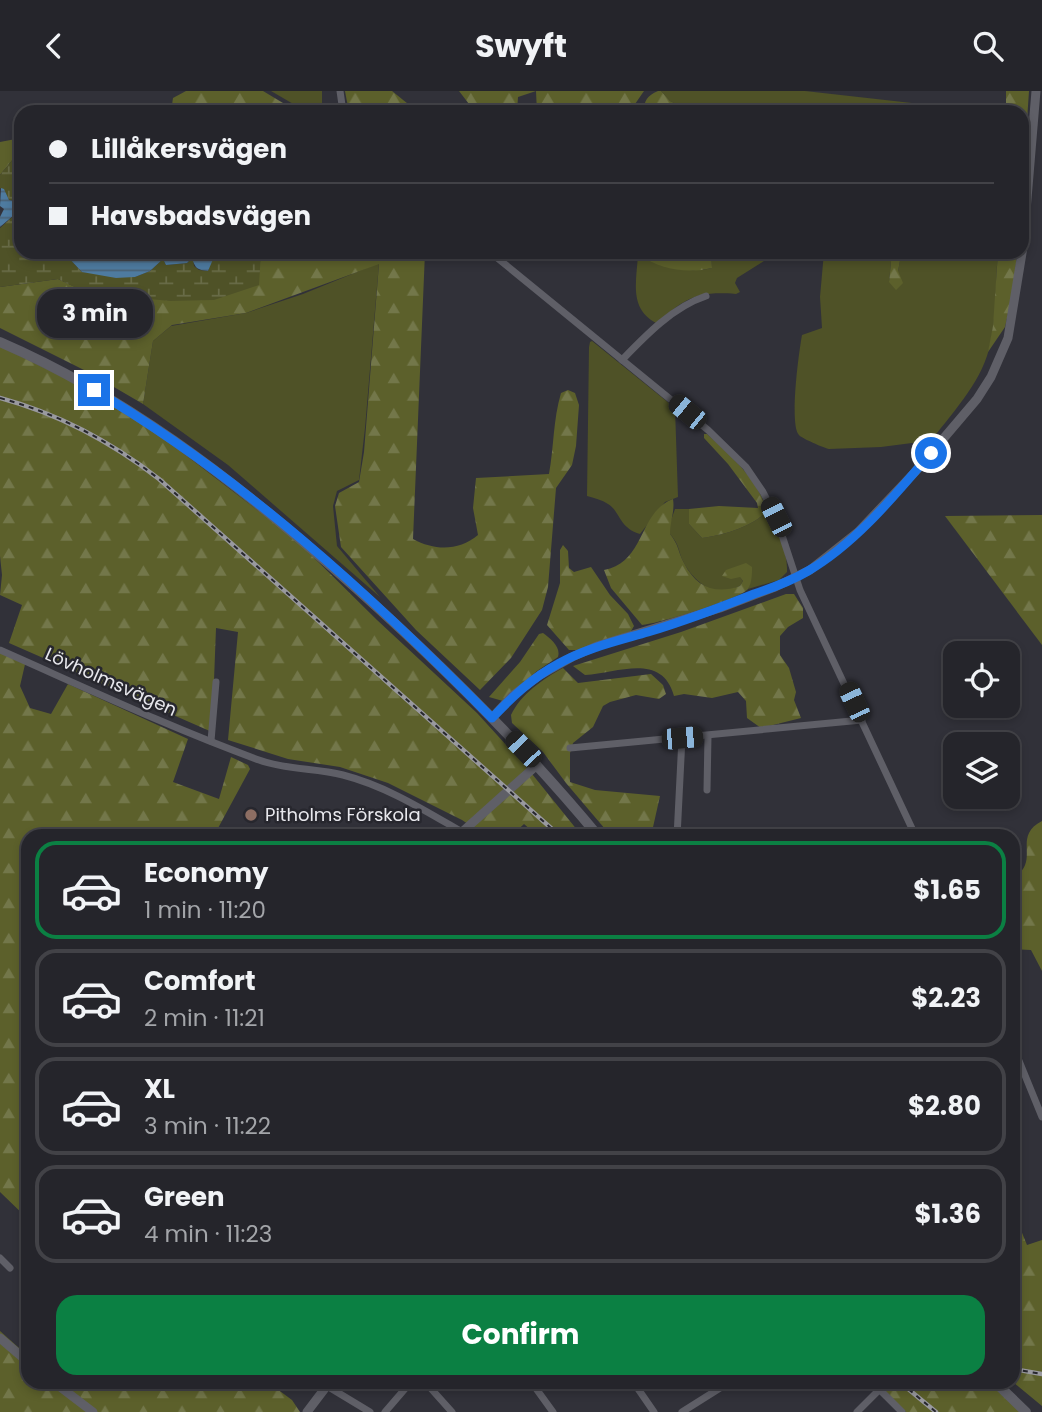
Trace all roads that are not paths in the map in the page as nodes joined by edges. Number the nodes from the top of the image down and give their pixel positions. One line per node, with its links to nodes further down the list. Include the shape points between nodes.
1 (1035, 91): 2 (street)
2 (1029, 163)
3 (499, 259): 7 (street)
4 (1021, 259): 8 (street, via 1008,338 977,399 884,506 841,547)
5 (706, 296): 7 (street, via 668,317)
6 (0, 342): 11 (main road, via 130,411 226,479 352,584)
7 (622, 360): 8 (street, via 746,467 776,517)
8 (796, 577): 11 (street, via 720,608 572,657 512,696); 12 (street)
9 (0, 650): 15 (street, Lövholmsvägen)
10 (216, 682): 15 (street)
11 (492, 718): 17 (main road)
12 (862, 720): 13 (street); 23 (street)
13 (708, 736): 14 (street); 18 (street)
14 (682, 738): 16 (street); 22 (street)
15 (211, 741): 19 (street, Lövholmsvägen, via 269,763 356,779)
16 (570, 748)
17 (537, 765): 20 (street); 21 (main road)
18 (707, 790)
19 (457, 829)
20 (471, 829)
21 (592, 829)
22 (677, 829)
23 (912, 829)
24 (1020, 1063): 25 (street)
25 (1042, 1117)
26 (0, 1258): 27 (street)
27 (10, 1268)
28 (0, 1338): 29 (street)
29 (21, 1356)
30 (63, 1389): 40 (street)
31 (322, 1389): 41 (street)
32 (335, 1389): 42 (street)
33 (405, 1389): 43 (street)
34 (431, 1389): 44 (street)
35 (537, 1389): 45 (street)
36 (638, 1389): 46 (street)
37 (718, 1389): 47 (street)
38 (1002, 1389): 50 (main road)
39 (879, 1390): 48 (street); 49 (street)
40 (93, 1412)
41 (307, 1412)
42 (370, 1412)
43 (385, 1412)
44 (452, 1412)
45 (552, 1412)
46 (654, 1412)
47 (682, 1412)
48 (857, 1412)
49 (902, 1412)
50 (1027, 1412)

